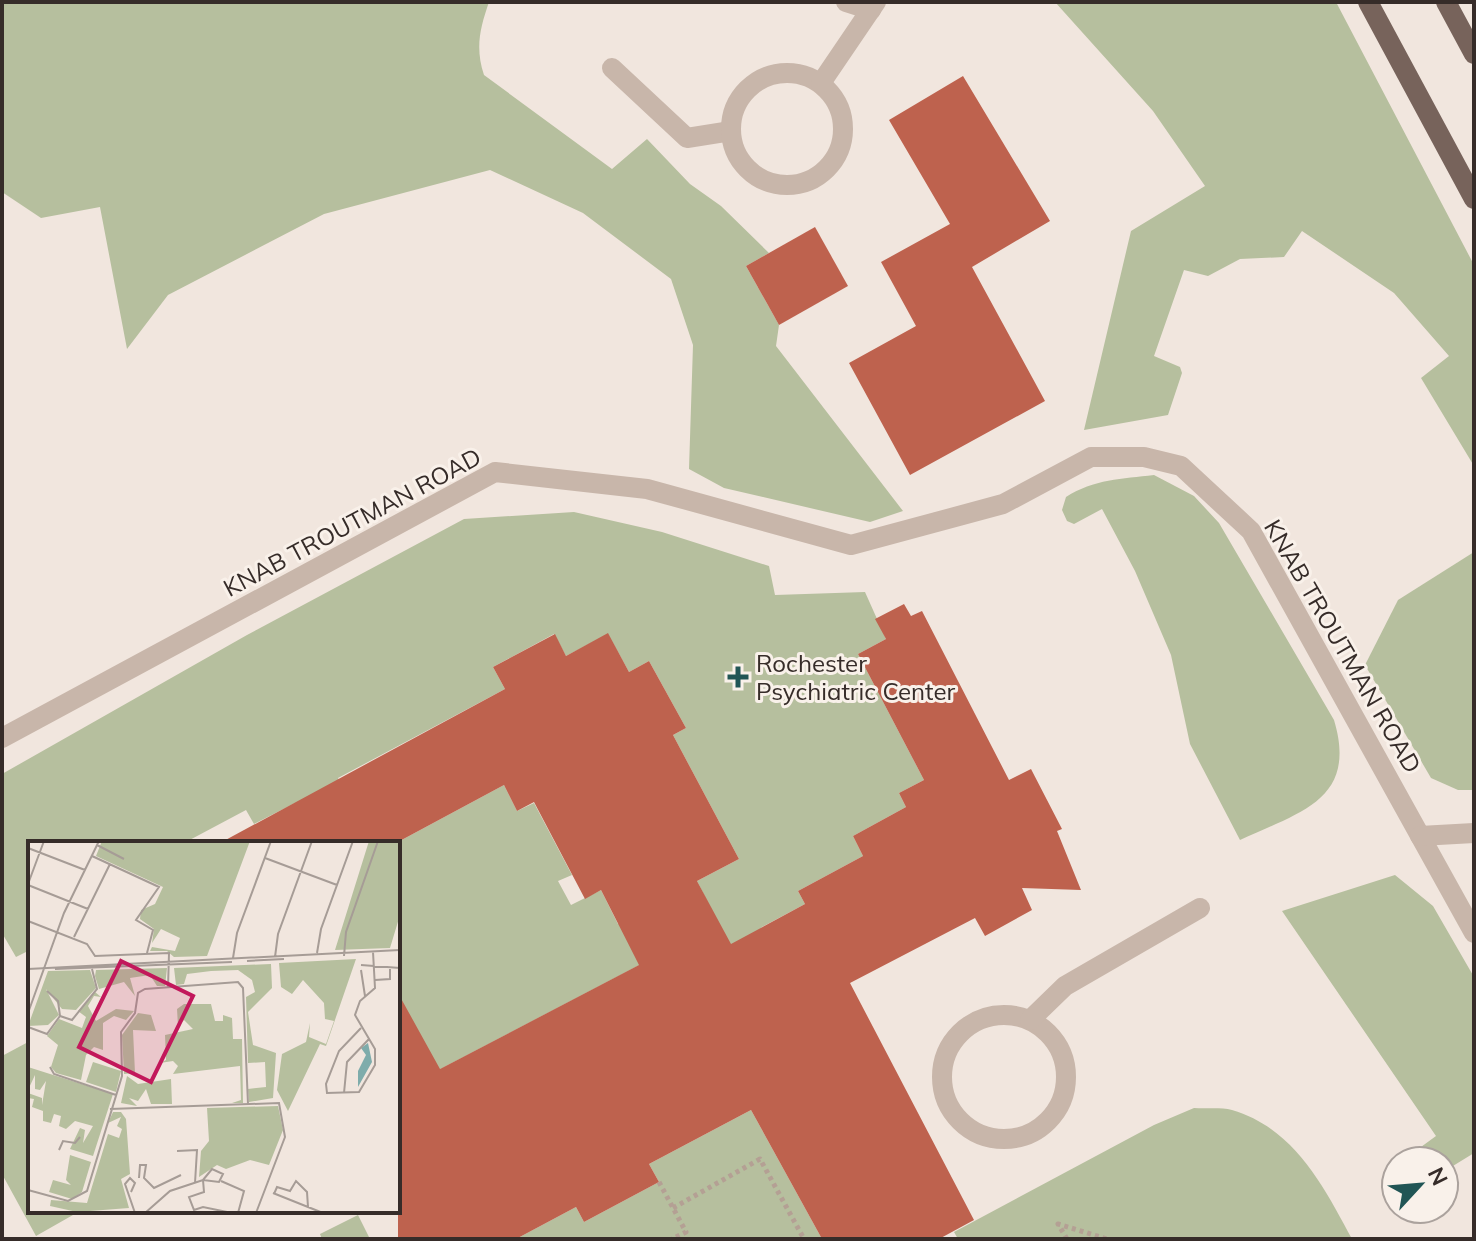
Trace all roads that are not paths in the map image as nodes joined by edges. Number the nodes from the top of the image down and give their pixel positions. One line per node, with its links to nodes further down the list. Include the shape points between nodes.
1 (846, 2): 4 (street)
2 (1368, 2): 9 (main road)
3 (1446, 2): 5 (main road)
4 (873, 6): 7 (street)
5 (1474, 54)
6 (612, 68): 8 (street, via 687,138)
7 (821, 83): 8 (street, via 805,75 769,75 740,97); 8 (street, via 842,114 844,134 840,152 813,180 795,186 758,178 734,149)
8 (731, 131)
9 (1474, 199)
10 (2, 738): 12 (street, KNAB TROUTMAN ROAD, via 495,472 647,489 851,545 1003,504 1091,457 1144,457 1181,466 1251,531)
11 (1474, 833): 12 (street)
12 (1420, 836): 14 (street, KNAB TROUTMAN ROAD)
13 (1200, 908): 15 (street, via 1065,986)
14 (1474, 933)
15 (1030, 1020): 15 (street, via 1059,1046 1066,1066 1059,1108 1027,1136 985,1137 952,1112 943,1092 946,1053 957,1036 981,1019 1010,1015)

